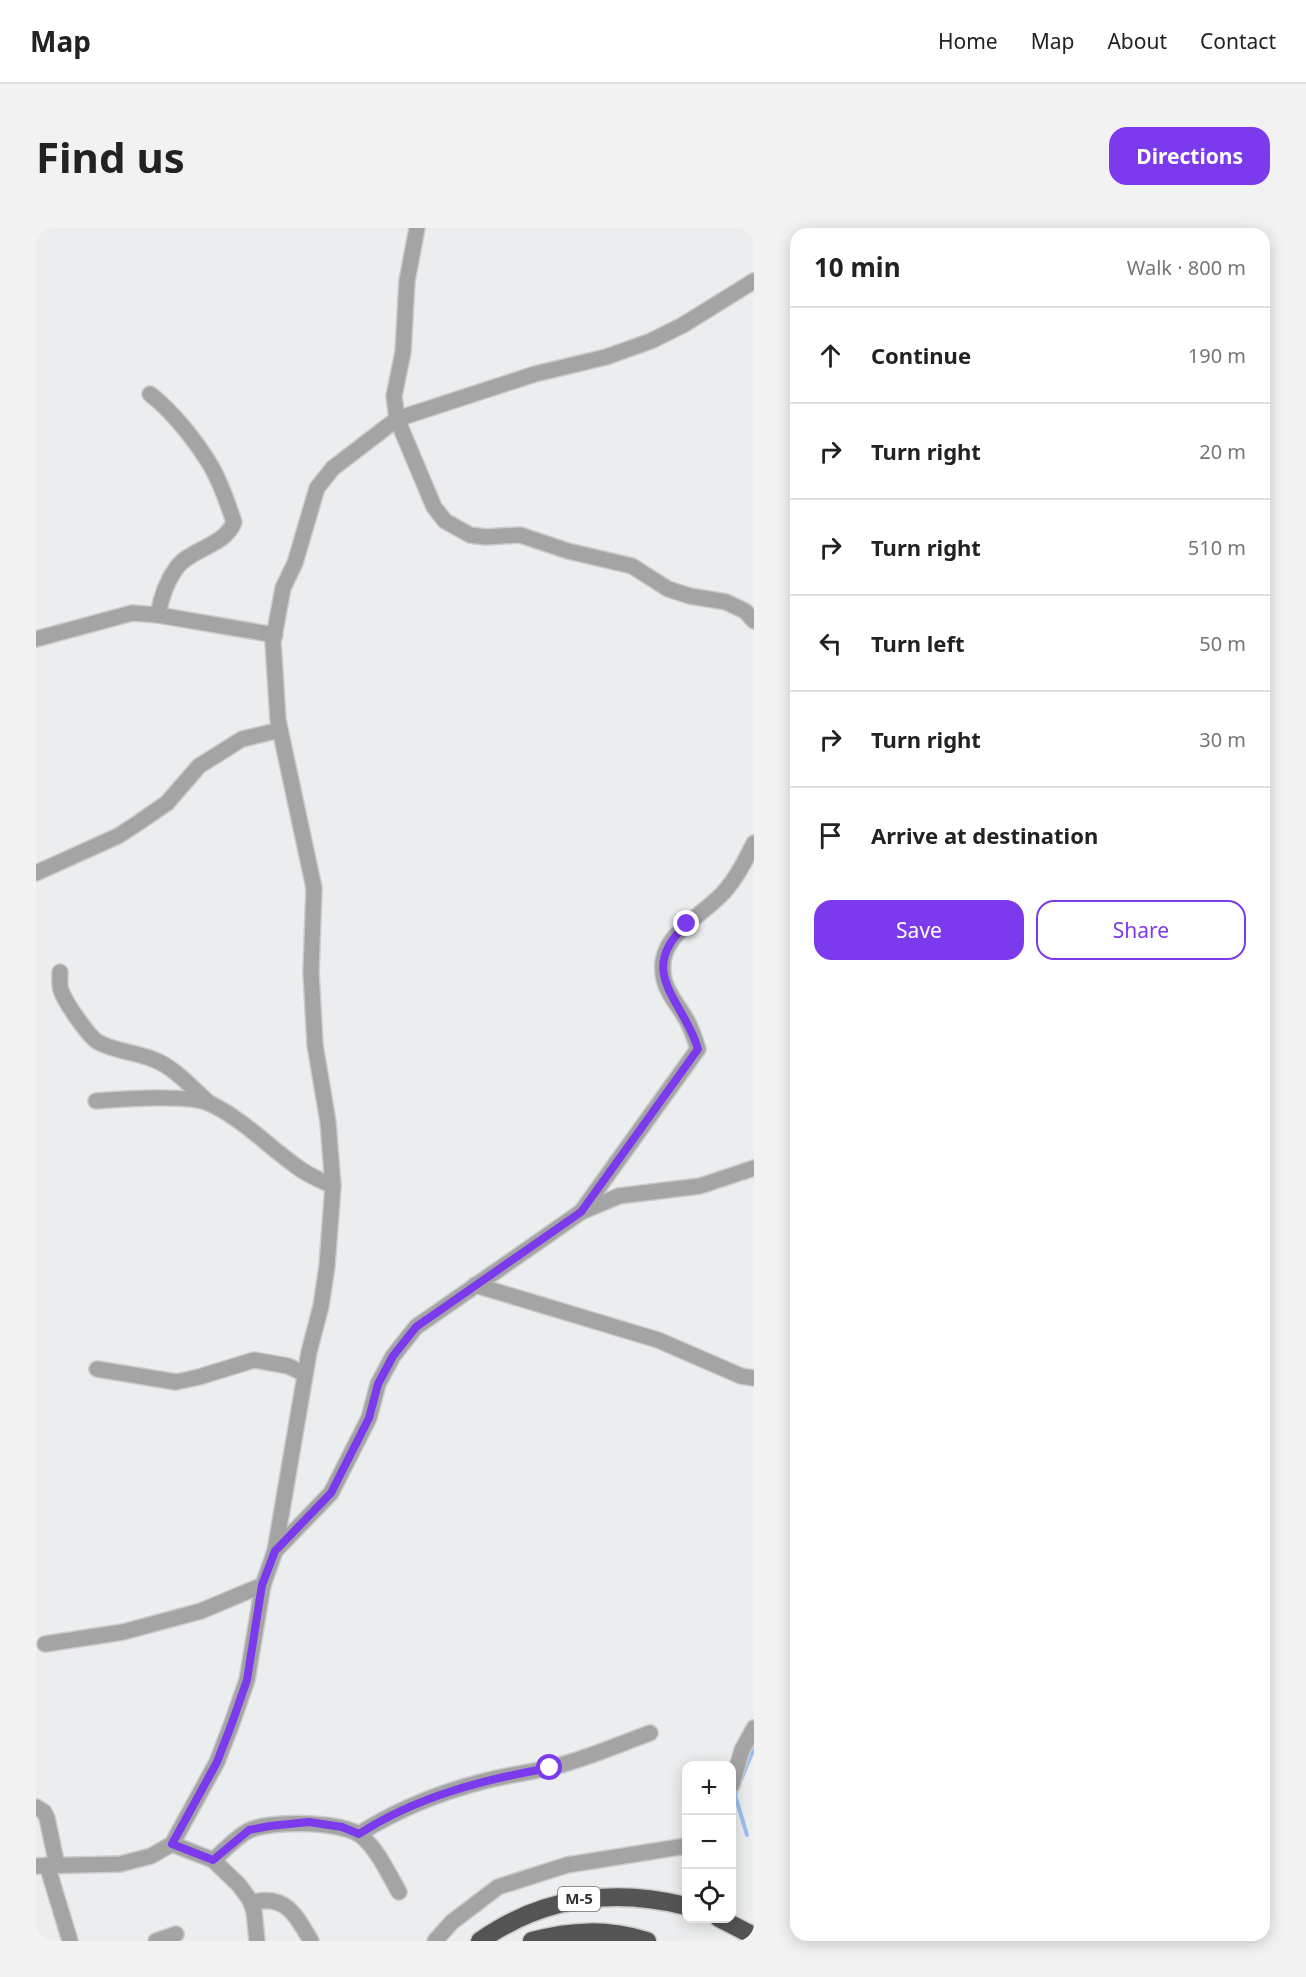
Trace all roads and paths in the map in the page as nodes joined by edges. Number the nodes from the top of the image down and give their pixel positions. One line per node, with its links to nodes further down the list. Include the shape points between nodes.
1 (417, 228): 4 (street, via 394,396)
2 (754, 281): 4 (street, via 651,341)
3 (150, 394): 5 (street, via 180,424 211,465 234,522 230,533 178,566 162,594)
4 (397, 419): 6 (street, via 434,507 458,529 486,537 520,535 632,566 668,588 726,602 745,611); 7 (street, via 333,468 317,488 295,563 283,588)
5 (158, 615): 7 (street); 8 (street, via 132,613)
6 (754, 621)
7 (275, 635): 9 (street, via 274,677)
8 (36, 639)
9 (280, 729): 11 (street, via 242,739 199,766 167,803 138,823); 16 (street, via 314,888 311,972 315,1045 328,1122)
10 (754, 843): 17 (street, via 742,868 722,894 676,934 662,966 664,982 686,1018 698,1049)
11 (36, 873)
12 (60, 972): 14 (street, via 65,999 98,1042 156,1060)
13 (96, 1101): 14 (street)
14 (209, 1103): 16 (street, via 300,1169)
15 (754, 1168): 17 (street, via 700,1186 619,1196)
16 (333, 1186): 20 (street, via 327,1266)
17 (581, 1212): 18 (street)
18 (475, 1285): 21 (street, via 658,1340); 22 (street, via 416,1327 393,1356 378,1384 369,1418 331,1493)
19 (97, 1369): 20 (street, via 176,1382 254,1360 288,1366)
20 (306, 1374): 22 (street)
21 (754, 1378)
22 (275, 1551): 23 (street)
23 (262, 1585): 24 (street, via 201,1611 123,1632); 30 (street, via 247,1680 217,1762)
24 (45, 1644)
25 (754, 1728): 27 (street, via 741,1750)
26 (650, 1733): 29 (street, via 572,1761 451,1791 382,1819)
27 (736, 1769)
28 (36, 1807): 33 (street, via 47,1818)
29 (359, 1834): 32 (street, via 309,1822 270,1826 249,1830); 34 (street)
30 (172, 1844): 32 (street); 33 (street, via 151,1856 120,1864)
31 (682, 1847): 44 (street, via 567,1865 498,1887 452,1922)
32 (213, 1860): 35 (street)
33 (47, 1865): 40 (street)
34 (399, 1892)
35 (251, 1903): 42 (street); 43 (street, via 264,1899 286,1905)
36 (682, 1905): 45 (highway, M-5, via 640,1898 567,1901 499,1928)
37 (729, 1923): 39 (highway)
38 (176, 1934): 41 (street)
39 (754, 1936)
40 (70, 1941)
41 (156, 1941)
42 (257, 1941)
43 (311, 1941)
44 (435, 1941)
45 (480, 1941)
46 (532, 1941): 47 (highway, via 589,1931)
47 (647, 1941)

